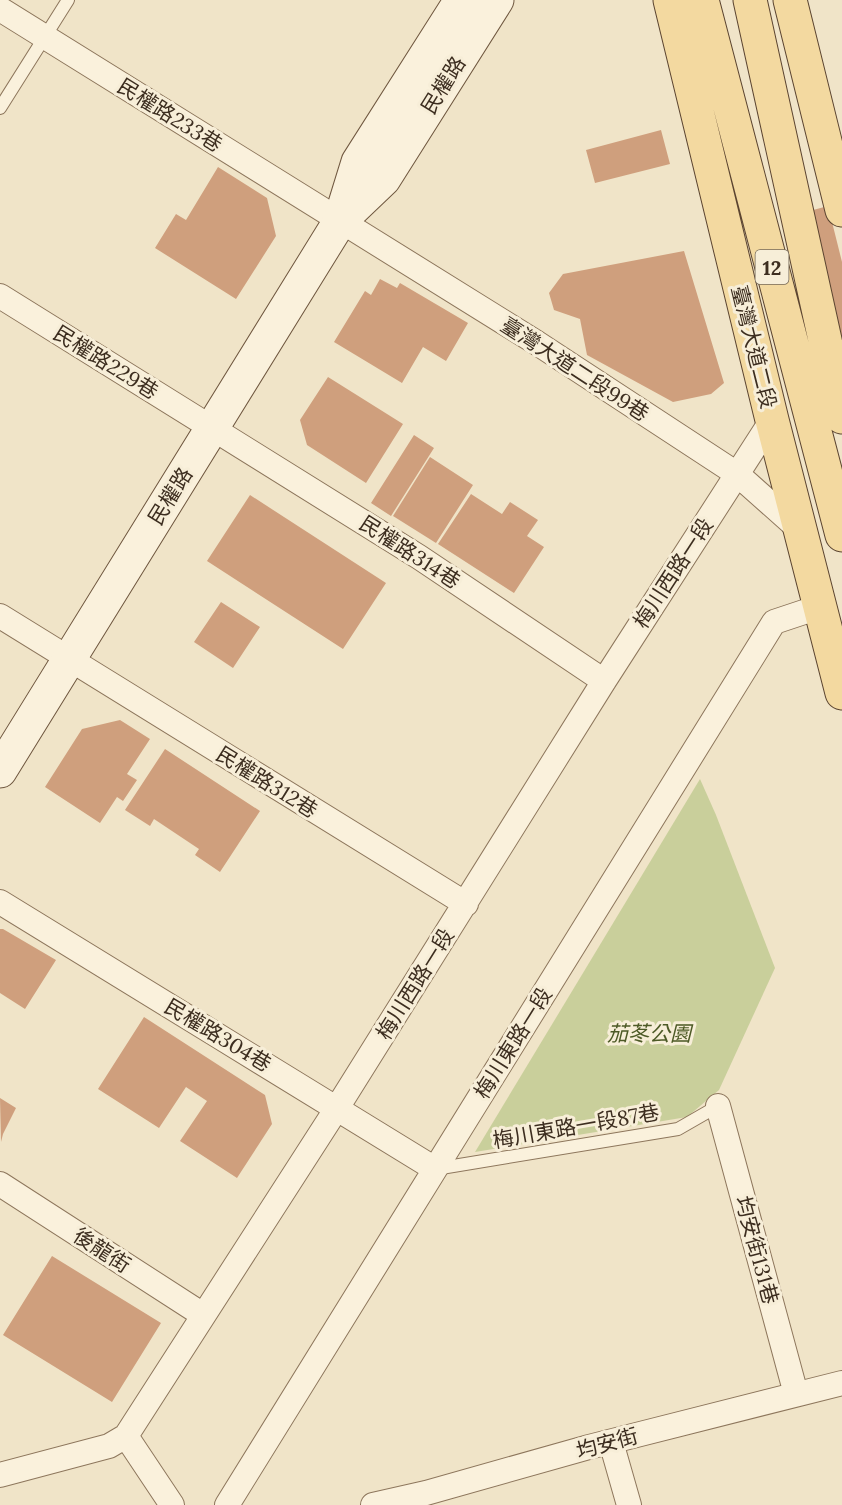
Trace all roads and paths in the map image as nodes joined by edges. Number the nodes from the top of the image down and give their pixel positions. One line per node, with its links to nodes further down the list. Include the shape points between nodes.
1 (68, 0): 9 (lane)
2 (461, 0): 12 (main road, 民權路, via 358,162)
3 (497, 0): 12 (main road, 民權路, via 384,179)
4 (670, 0): 15 (main road, 臺灣大道二段)
5 (702, 0): 19 (main road, 臺灣大道二段 / 12)
6 (750, 0): 14 (main road, 12)
7 (790, 0): 11 (main road)
8 (0, 9): 9 (street, 民權路233巷)
9 (45, 37): 10 (lane); 12 (street, 民權路233巷)
10 (0, 108)
11 (842, 210)
12 (340, 220): 16 (main road, 民權路); 17 (street, 臺灣大道二段99巷)
13 (0, 296): 16 (street, 民權路229巷)
14 (842, 417)
15 (772, 420): 17 (street, 梅川西路一段); 18 (main road, 臺灣大道二段)
16 (212, 428): 22 (main road, 民權路); 23 (street, 民權路314巷, via 419,557)
17 (737, 474): 18 (street, 臺灣大道二段99巷); 23 (street, 梅川西路一段)
18 (800, 530): 20 (main road, 臺灣大道二段)
19 (842, 535)
20 (819, 607): 24 (main road, 臺灣大道二段); 30 (street, 梅川東路一段, via 774,622)
21 (0, 616): 22 (street, 民權路312巷)
22 (70, 658): 25 (main road, 民權路); 27 (street, 民權路312巷)
23 (604, 681): 27 (street, 梅川西路一段)
24 (842, 693)
25 (0, 771)
26 (0, 902): 29 (street, 民權路304巷)
27 (466, 904): 29 (street, 梅川西路一段)
28 (718, 1107): 30 (lane, 梅川東路一段87巷, via 678,1129); 34 (street, 均安街131巷)
29 (337, 1108): 30 (street, 民權路304巷); 32 (street, 梅川西路一段)
30 (435, 1169): 39 (street, 梅川東路一段)
31 (1, 1187): 32 (street, 後龍街)
32 (203, 1315): 35 (street, 梅川西路一段)
33 (842, 1383): 34 (street, 均安街)
34 (796, 1394): 36 (street, 均安街)
35 (126, 1436): 37 (street, via 109,1446); 38 (street)
36 (610, 1442): 40 (street, 均安街); 41 (street)
37 (0, 1475)
38 (172, 1505)
39 (227, 1505)
40 (373, 1505)
41 (629, 1505)

